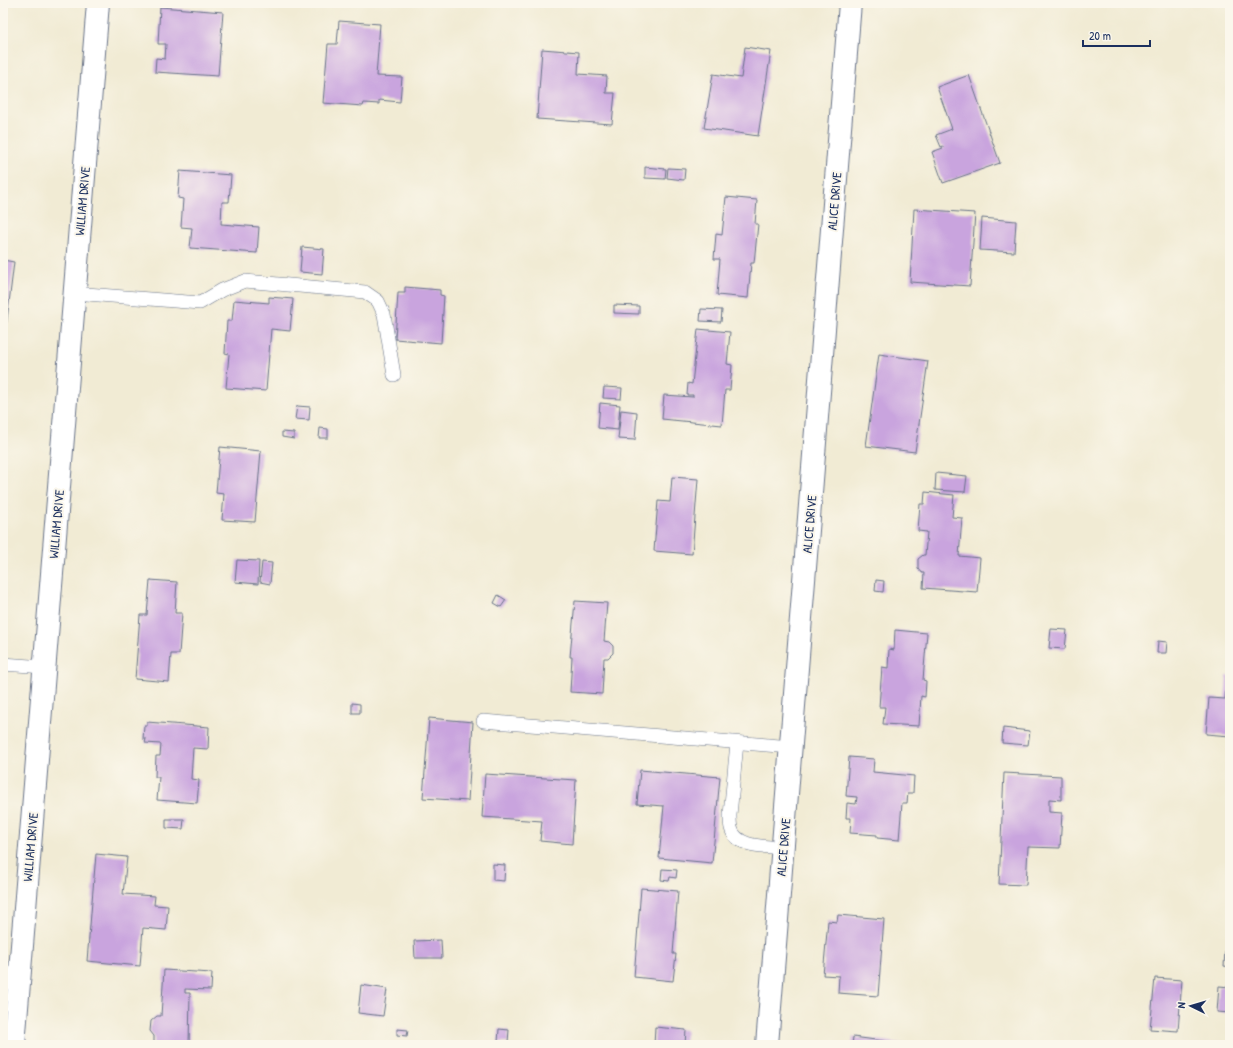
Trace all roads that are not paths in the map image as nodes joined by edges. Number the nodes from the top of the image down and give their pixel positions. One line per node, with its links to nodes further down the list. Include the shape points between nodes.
1 (98, 3): 3 (street, WILLIAM DRIVE)
2 (850, 3): 9 (street, ALICE DRIVE)
3 (74, 293): 4 (lane, via 200,303 222,290 245,281 365,292 378,301 384,314); 6 (street, WILLIAM DRIVE)
4 (394, 375)
5 (3, 664): 6 (lane)
6 (44, 667): 11 (street, WILLIAM DRIVE)
7 (483, 721): 8 (lane)
8 (737, 743): 9 (lane); 10 (lane, via 730,815 733,833 738,840)
9 (791, 747): 10 (street, ALICE DRIVE)
10 (783, 848): 12 (street, ALICE DRIVE)
11 (14, 1045)
12 (767, 1045)

